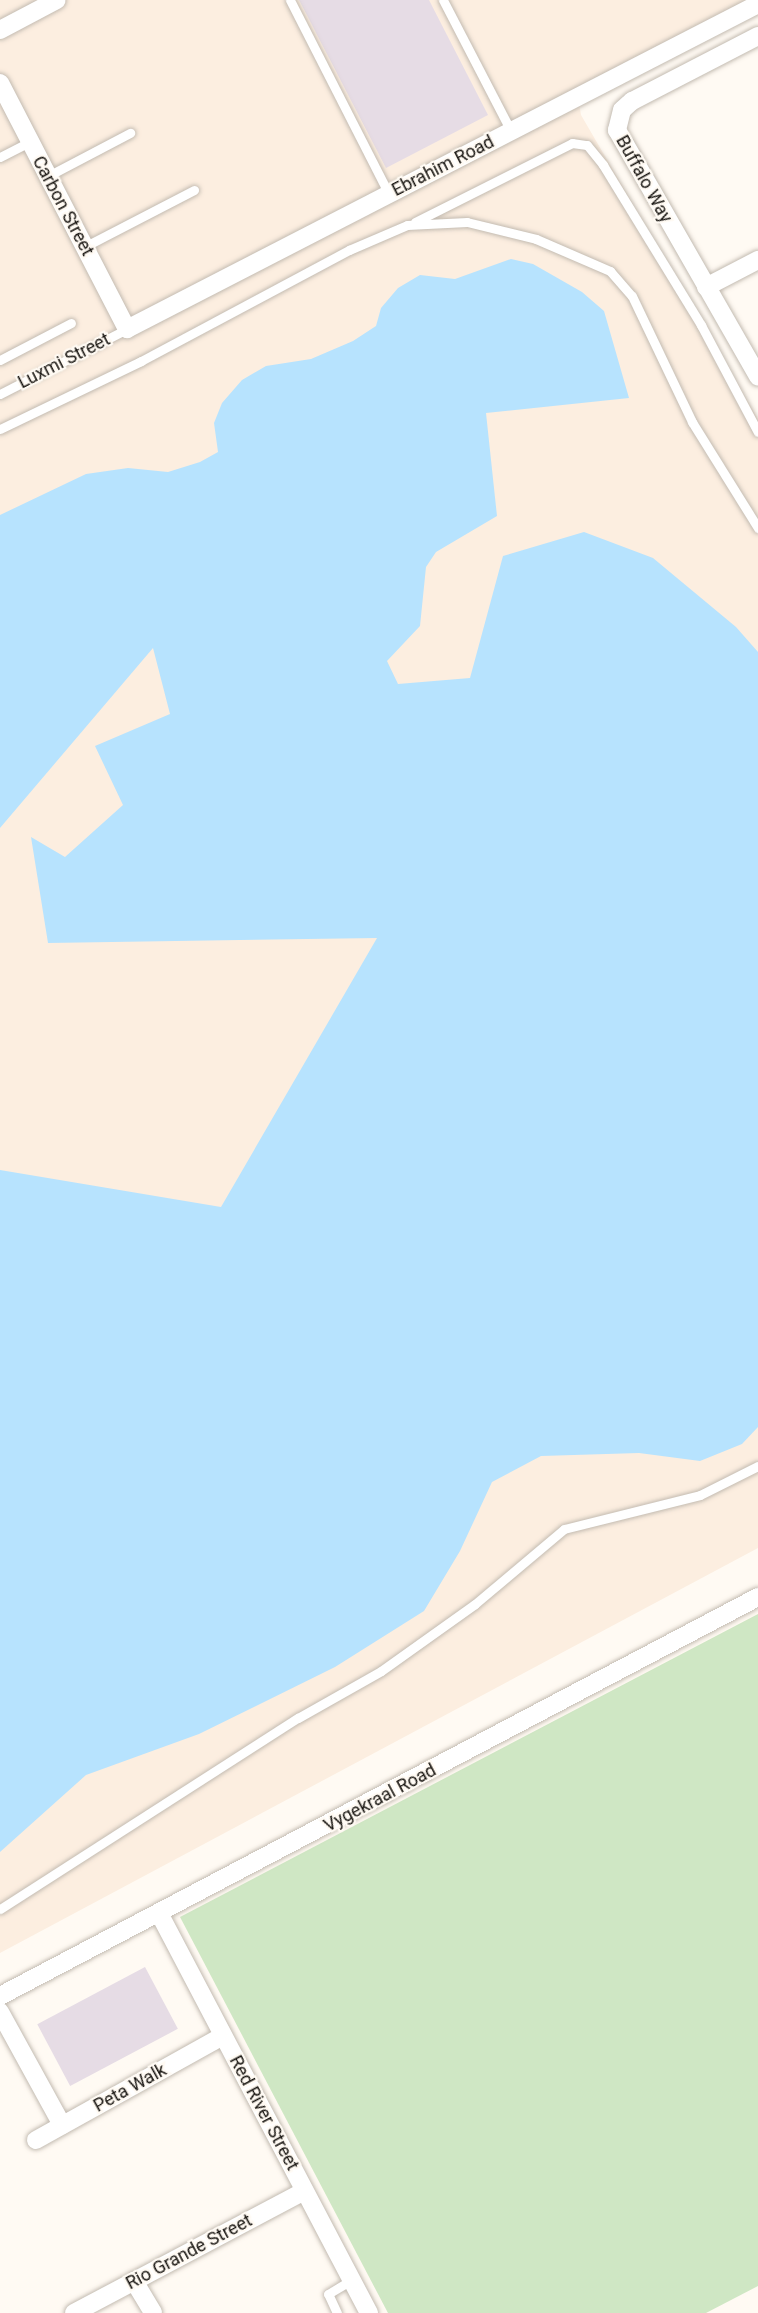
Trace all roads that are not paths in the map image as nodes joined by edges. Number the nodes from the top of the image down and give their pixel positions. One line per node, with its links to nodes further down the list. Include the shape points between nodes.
1 (57, 0): 5 (street)
2 (290, 0): 14 (lane)
3 (443, 0): 8 (lane)
4 (758, 4): 8 (street, Ebrahim Road)
5 (0, 30)
6 (758, 36): 18 (street, Buffalo Way, via 632,101 622,110 617,123 621,142)
7 (0, 83): 10 (street, Carbon Street)
8 (512, 131): 14 (street, Ebrahim Road)
9 (130, 133): 12 (lane)
10 (30, 142): 11 (lane); 12 (street, Carbon Street)
11 (0, 157)
12 (48, 176): 16 (street, Carbon Street)
13 (194, 190): 16 (lane)
14 (389, 194): 20 (street, Ebrahim Road)
15 (407, 225): 24 (lane, via 349,250 141,361); 25 (lane, via 572,144 587,146 603,165 701,325); 26 (lane, via 467,222 536,239 610,271 632,296 692,422)
16 (84, 247): 20 (street, Carbon Street)
17 (758, 260): 18 (street)
18 (706, 287): 22 (street, Buffalo Way)
19 (71, 323): 21 (lane)
20 (127, 329): 23 (lane, Luxmi Street)
21 (0, 360)
22 (758, 376)
23 (0, 394)
24 (0, 429)
25 (758, 432)
26 (758, 528)
27 (758, 1466): 29 (lane, via 700,1495 564,1529 475,1604 381,1671 298,1718)
28 (758, 1597): 30 (street, Vygekraal Road)
29 (0, 1909)
30 (159, 1913): 31 (street, Vygekraal Road); 33 (street, Red River Street)
31 (0, 1996)
32 (0, 2012): 34 (street)
33 (223, 2036): 34 (street, Peta Walk); 36 (street, Red River Street)
34 (62, 2125): 35 (street, Peta Walk)
35 (36, 2140)
36 (304, 2191): 37 (street, Red River Street); 38 (street, Rio Grande Street)
37 (351, 2280): 41 (lane, via 328,2294); 42 (street, Red River Street)
38 (134, 2281): 39 (street, Rio Grande Street); 40 (street)
39 (74, 2313)
40 (153, 2313)
41 (337, 2313)
42 (369, 2313)

